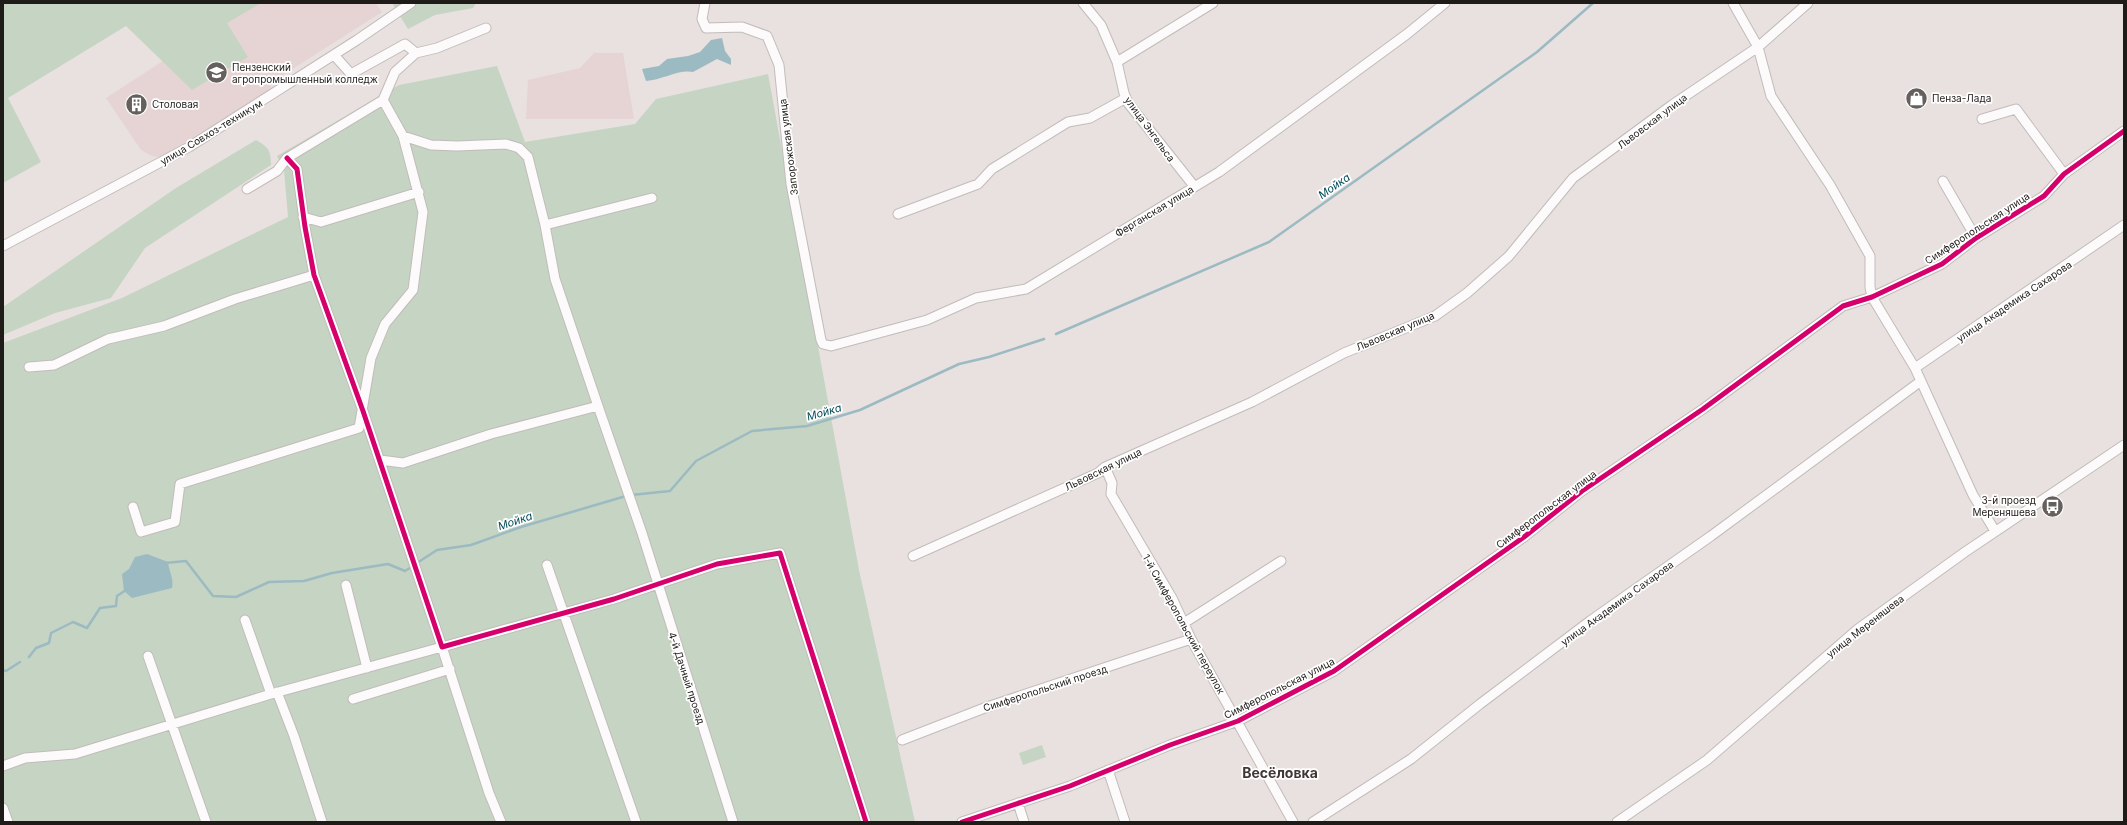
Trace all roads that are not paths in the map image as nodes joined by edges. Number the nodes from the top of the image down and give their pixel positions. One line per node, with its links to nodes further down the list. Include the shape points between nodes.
1 (411, 3): 11 (street, улица Совхоз-техникум)
2 (705, 3): 33 (street, Запорожская улица, via 702,19 706,28 742,27 767,36 779,65 791,184 821,340)
3 (1083, 3): 12 (street, улица Энгельса, via 1101,25)
4 (1213, 3): 12 (street)
5 (1445, 3): 21 (street, Ферганская улица, via 1407,34 1219,172)
6 (1733, 3): 9 (street)
7 (1808, 3): 9 (street, Львовская улица)
8 (486, 28): 10 (street, via 437,48)
9 (1758, 47): 32 (street, via 1771,96 1830,185 1870,256); 41 (street, Львовская улица, via 1672,105 1573,178 1509,256 1467,293 1435,316 1344,353 1252,402)
10 (416, 53): 11 (street, via 405,44 351,74); 14 (street, via 395,72)
11 (334, 55): 30 (street, улица Совхоз-техникум, via 189,147)
12 (1117, 62): 13 (street, улица Энгельса)
13 (1126, 98): 21 (street, улица Энгельса); 25 (street, via 1090,118 1068,122 992,169 978,184)
14 (383, 100): 17 (street); 18 (street)
15 (1982, 119): 19 (street, via 2016,109)
16 (2124, 131): 19 (street, Симферопольская улица)
17 (403, 136): 23 (street); 27 (street, 4-й Дачный проезд, via 431,145 506,144 519,148 528,157)
18 (287, 158): 22 (street, via 277,171); 26 (street, via 297,169)
19 (2064, 174): 29 (street, Симферопольская улица, via 2044,196)
20 (1943, 181): 29 (street)
21 (1194, 186): 33 (street, Ферганская улица, via 1026,288 976,298 927,320)
22 (247, 189)
23 (419, 192): 26 (street, via 321,222); 38 (street, via 423,212 413,290 385,324 371,358)
24 (652, 198): 27 (street)
25 (898, 214)
26 (303, 217): 31 (street)
27 (545, 225): 37 (street, 4-й Дачный проезд, via 555,279)
28 (2124, 226): 35 (street, улица Академика Сахарова)
29 (1976, 238): 32 (street, Симферопольская улица, via 1942,264)
30 (3, 246)
31 (314, 275): 34 (street, via 235,299 164,326 108,339 54,365); 38 (street)
32 (1872, 297): 35 (street); 59 (street, Симферопольская улица, via 1843,306 1703,409 1582,491 1524,537 1334,671)
33 (826, 346)
34 (29, 366)
35 (1915, 368): 36 (street)
36 (1921, 381): 43 (street, via 1973,494); 77 (street, улица Академика Сахарова, via 1711,536 1590,621 1411,759)
37 (598, 406): 40 (street, via 491,434 403,463); 48 (street, 4-й Дачный проезд, via 642,533)
38 (363, 410): 40 (street); 42 (street, via 359,428 180,484 175,522 141,532)
39 (2124, 445): 43 (street, улица Мереняшева)
40 (380, 460): 53 (street)
41 (1105, 467): 44 (street, Львовская улица, via 1098,473); 51 (street, 1-й Симферопольский переулок, via 1112,483 1111,494)
42 (133, 507)
43 (1995, 531): 78 (street, улица Мереняшева, via 1858,629 1707,760)
44 (913, 556)
45 (1281, 561): 51 (street)
46 (547, 565): 49 (street)
47 (346, 585): 55 (street)
48 (657, 585): 49 (street); 71 (street, 4-й Дачный проезд); 72 (street, via 717,564 780,553)
49 (564, 614): 53 (street); 70 (street)
50 (245, 620): 57 (street)
51 (1184, 622): 52 (street, 1-й Симферопольский переулок)
52 (1191, 639): 59 (street, 1-й Симферопольский переулок); 61 (street, Симферопольский проезд, via 987,707)
53 (442, 647): 55 (street); 56 (street)
54 (148, 656): 60 (street)
55 (367, 668): 57 (street)
56 (450, 669): 58 (street); 69 (street)
57 (274, 693): 60 (street); 68 (street, via 294,736)
58 (353, 699)
59 (1238, 722): 63 (street, Симферопольская улица); 76 (street, 1-й Симферопольский переулок)
60 (171, 725): 62 (street, via 75,754 25,758); 67 (street)
61 (902, 740)
62 (3, 766)
63 (1108, 770): 64 (street, Симферопольская улица); 75 (street)
64 (1018, 803): 73 (street, Симферопольская улица); 74 (street)
65 (3, 808): 66 (street)
66 (8, 822)
67 (206, 822)
68 (322, 822)
69 (500, 822)
70 (636, 822)
71 (733, 822)
72 (866, 822)
73 (962, 822)
74 (1024, 822)
75 (1125, 822)
76 (1293, 822)
77 (1313, 822)
78 (1617, 822)

